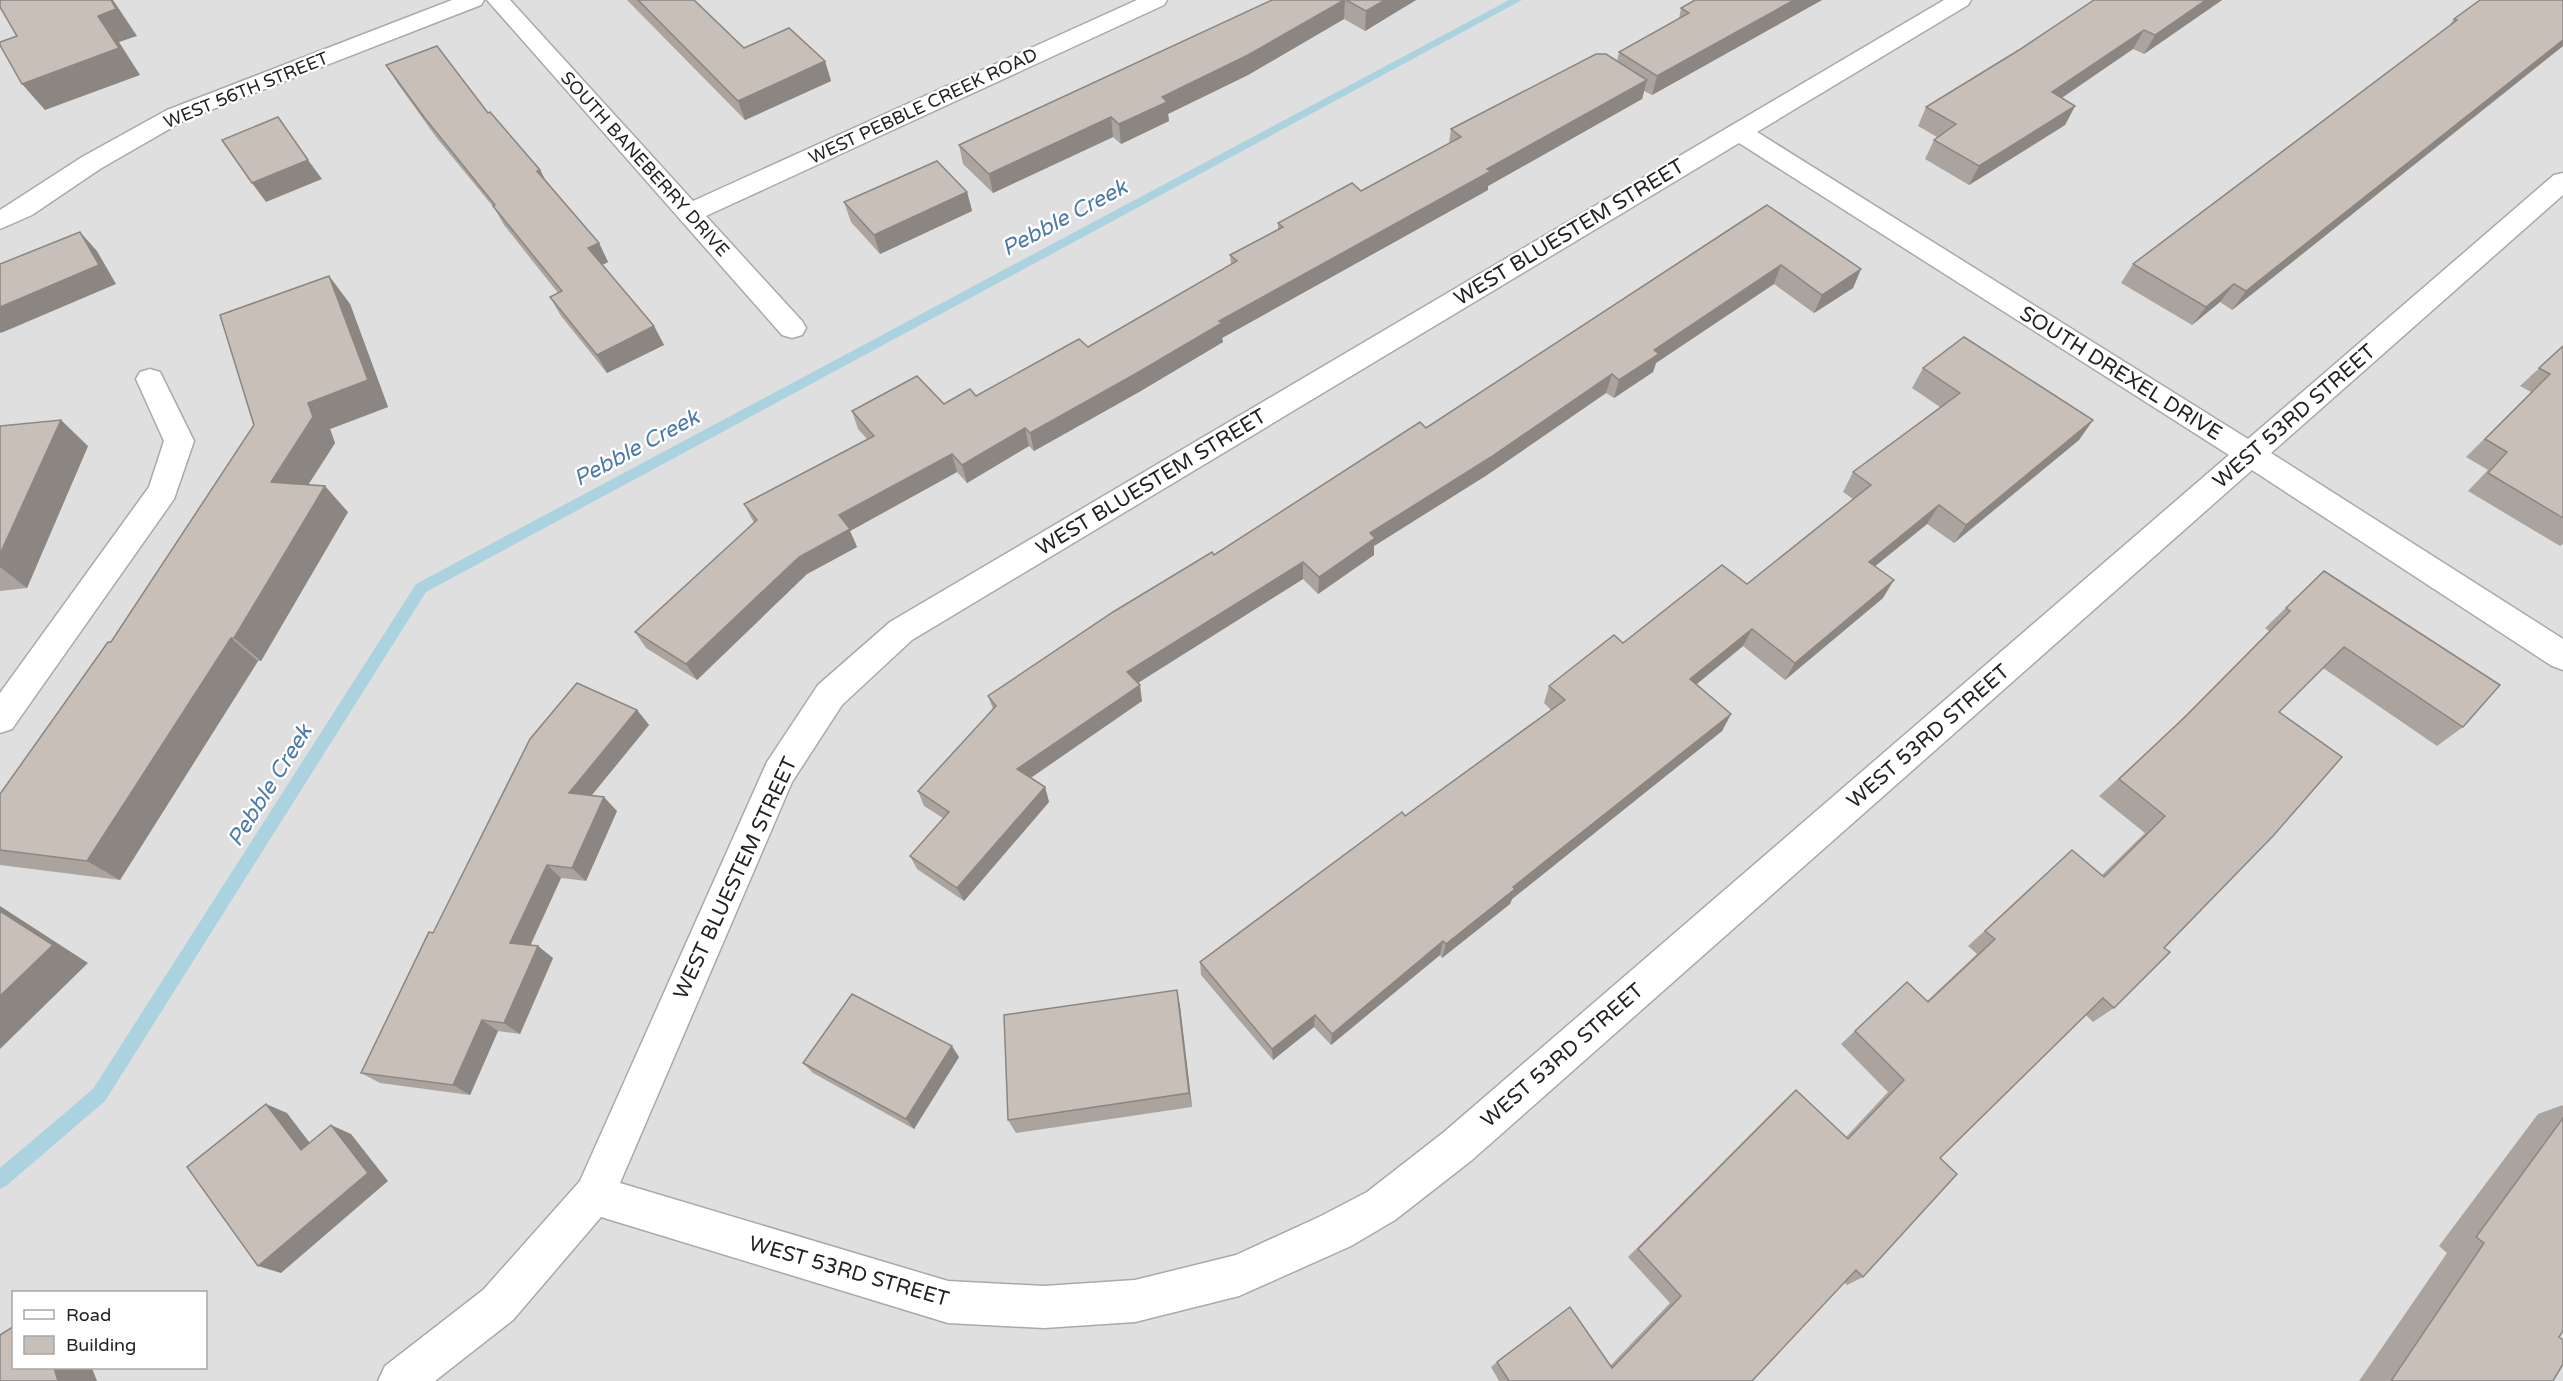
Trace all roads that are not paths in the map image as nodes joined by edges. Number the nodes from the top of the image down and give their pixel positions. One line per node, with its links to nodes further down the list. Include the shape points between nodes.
1 (473, 0): 8 (street, WEST 56TH STREET, via 176,115)
2 (498, 0): 7 (street, SOUTH BANEBERRY DRIVE)
3 (1156, 0): 7 (street, WEST PEBBLE CREEK ROAD)
4 (1960, 0): 5 (street, WEST BLUESTEM STREET)
5 (1738, 131): 11 (street, SOUTH DREXEL DRIVE); 15 (street, WEST BLUESTEM STREET, via 901,631 830,695 779,772)
6 (2563, 181): 11 (street, WEST 53RD STREET)
7 (690, 213): 9 (street, SOUTH BANEBERRY DRIVE)
8 (0, 220)
9 (792, 328)
10 (150, 379): 13 (street, via 179,441 163,491)
11 (2250, 454): 12 (street, SOUTH DREXEL DRIVE); 15 (street, WEST 53RD STREET, via 1458,1146 1381,1206 1239,1275 1135,1301 1044,1307 948,1302)
12 (2563, 656)
13 (13, 682): 14 (street)
14 (0, 719)
15 (594, 1195): 16 (street, via 498,1305)
16 (400, 1381)

